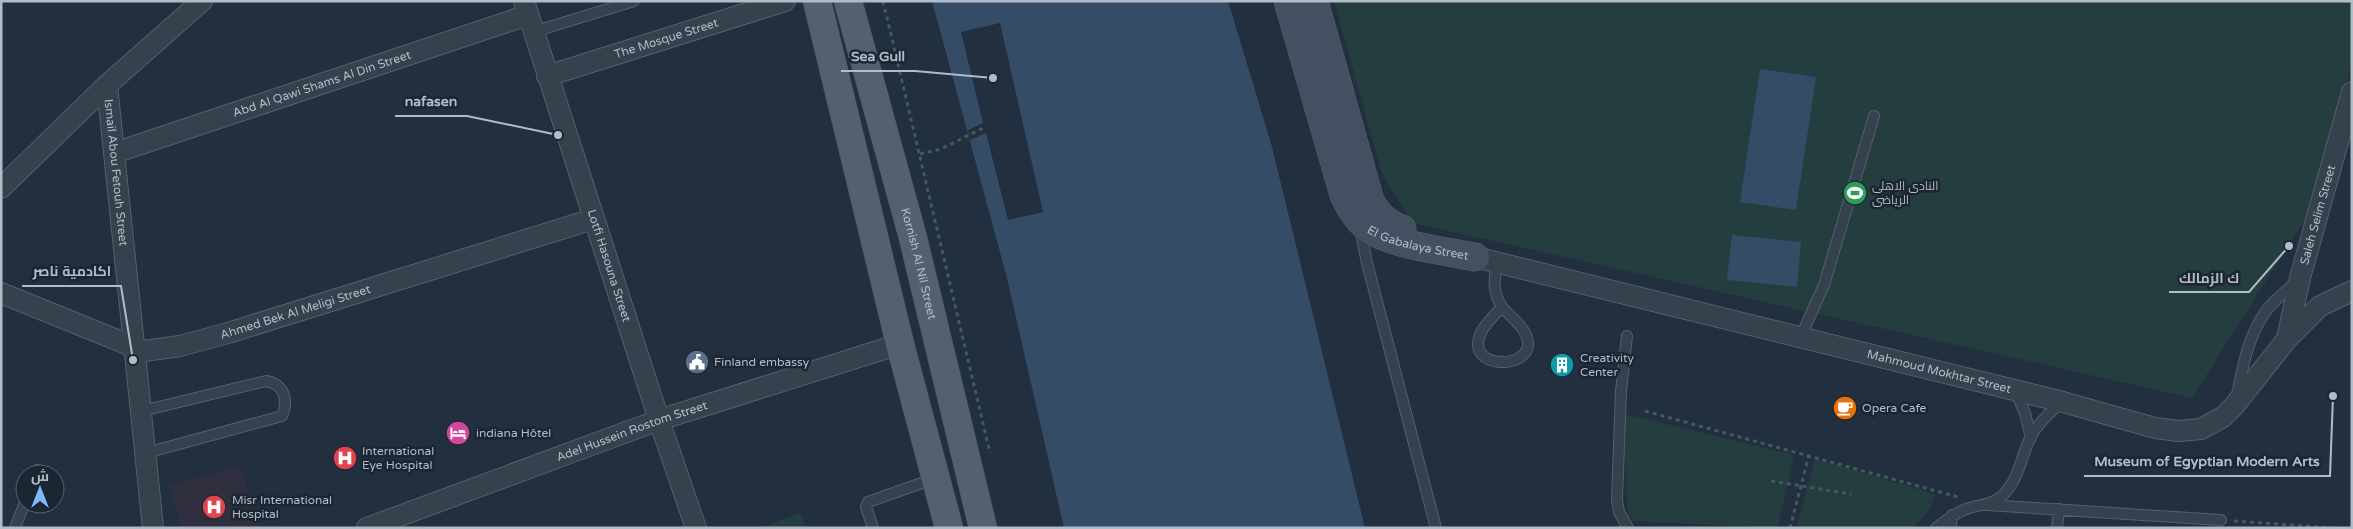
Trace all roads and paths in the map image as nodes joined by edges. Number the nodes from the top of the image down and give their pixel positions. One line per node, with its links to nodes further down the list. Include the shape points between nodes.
1 (202, 1): 11 (street)
2 (634, 1): 9 (lane)
3 (785, 1): 10 (street, The Mosque Street)
4 (817, 1): 28 (main road)
5 (848, 1): 55 (main road, Kornish Al Nil Street, via 913,238)
6 (883, 1): 16 (path)
7 (1288, 1): 19 (street, El Gabalaya Street, via 1344,195)
8 (1314, 1): 20 (street, El Gabalaya Street, via 1376,212 1397,227)
9 (528, 16): 10 (street, Lotfi Hasouna Street); 15 (street, Abd Al Qawi Shams Al Din Street)
10 (547, 76): 18 (street, Lotfi Hasouna Street)
11 (106, 86): 15 (street, Ismail Abou Fetouh Street); 17 (street)
12 (2352, 92): 21 (street, Saleh Selim Street)
13 (1874, 116): 26 (lane, via 1822,291)
14 (983, 128): 16 (path, via 941,149)
15 (114, 153): 29 (street, Ismail Abou Fetouh Street)
16 (920, 154): 39 (path)
17 (1, 188)
18 (593, 219): 29 (street, Ahmed Bek Al Meligi Street, via 228,333 180,346 144,351); 35 (street, Lotfi Hasouna Street)
19 (1358, 219): 20 (street, El Gabalaya Street, via 1390,239); 56 (lane)
20 (1486, 260): 24 (lane, via 1494,295); 26 (street, Mahmoud Mokhtar Street)
21 (2300, 278): 27 (street, Saleh Selim Street); 32 (lane, via 2259,321 2248,346)
22 (2352, 291): 27 (street, Mahmoud Mokhtar Street, via 2320,306)
23 (1, 293): 29 (street, Ahmed Bek Al Meligi Street)
24 (1502, 307): 24 (lane, via 1524,331 1528,342 1526,353 1517,360 1494,362 1480,352 1478,342 1480,333)
25 (1627, 336): 57 (lane, via 1620,409 1618,500 1619,512)
26 (1801, 336): 30 (street, Mahmoud Mokhtar Street)
27 (2287, 339): 32 (street, Mahmoud Mokhtar Street)
28 (900, 344): 35 (street, Adel Hussein Rostom Street); 40 (main road)
29 (135, 348): 33 (street, Ismail Abou Fetouh Street)
30 (2014, 390): 31 (street, Mahmoud Mokhtar Street); 36 (lane, via 2026,413)
31 (2063, 402): 32 (street, Mahmoud Mokhtar Street, via 2155,428 2179,431 2202,429 2223,417); 36 (lane, via 2044,418)
32 (2234, 406)
33 (142, 411): 37 (street, Ismail Abou Fetouh Street); 37 (lane, via 266,381 277,386 287,405 282,416)
34 (1645, 411): 38 (path)
35 (658, 420): 51 (street, Adel Hussein Rostom Street); 52 (street, Lotfi Hasouna Street)
36 (2031, 438): 44 (lane, via 2015,481 2002,496)
37 (146, 453): 50 (street, Ismail Abou Fetouh Street)
38 (1809, 455): 42 (path); 44 (path)
39 (992, 460)
40 (936, 478): 53 (lane, via 868,502 866,507); 54 (main road)
41 (1771, 481): 42 (path)
42 (1801, 486): 43 (path); 58 (path)
43 (1851, 494)
44 (1987, 506): 45 (lane); 47 (lane, via 1969,508)
45 (2059, 509): 48 (lane); 61 (lane)
46 (20, 514): 49 (lane)
47 (1952, 515): 59 (lane); 60 (lane)
48 (2221, 520): 62 (lane); 63 (path)
49 (15, 528)
50 (153, 528)
51 (367, 528)
52 (696, 528)
53 (873, 528)
54 (949, 528)
55 (983, 528)
56 (1436, 528)
57 (1628, 528)
58 (1790, 528)
59 (1936, 528)
60 (1951, 528)
61 (2057, 528)
62 (2210, 528)
63 (2333, 528)

